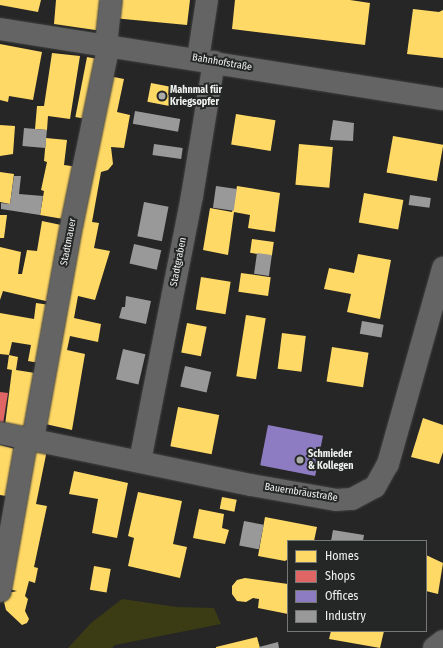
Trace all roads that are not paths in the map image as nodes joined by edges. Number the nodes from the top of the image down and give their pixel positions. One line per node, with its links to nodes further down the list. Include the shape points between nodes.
1 (111, 0): 4 (street, Stadtmauer)
2 (206, 0): 5 (street, Stadtgraben)
3 (0, 29): 4 (street, Bahnhofstraße)
4 (108, 45): 5 (street, Bahnhofstraße); 9 (street, Stadtmauer)
5 (206, 60): 6 (street, Bahnhofstraße); 10 (street, Stadtgraben, via 192,196)
6 (443, 100)
7 (443, 268): 10 (street, Bauernbräustraße, via 388,435 382,477 374,487 352,500 336,500)
8 (0, 433): 9 (street, Bauernbräustraße)
9 (30, 438): 10 (street, Bauernbräustraße); 11 (street, Stadtmauer)
10 (140, 461)
11 (0, 591)
12 (443, 641): 13 (street)
13 (434, 648)

